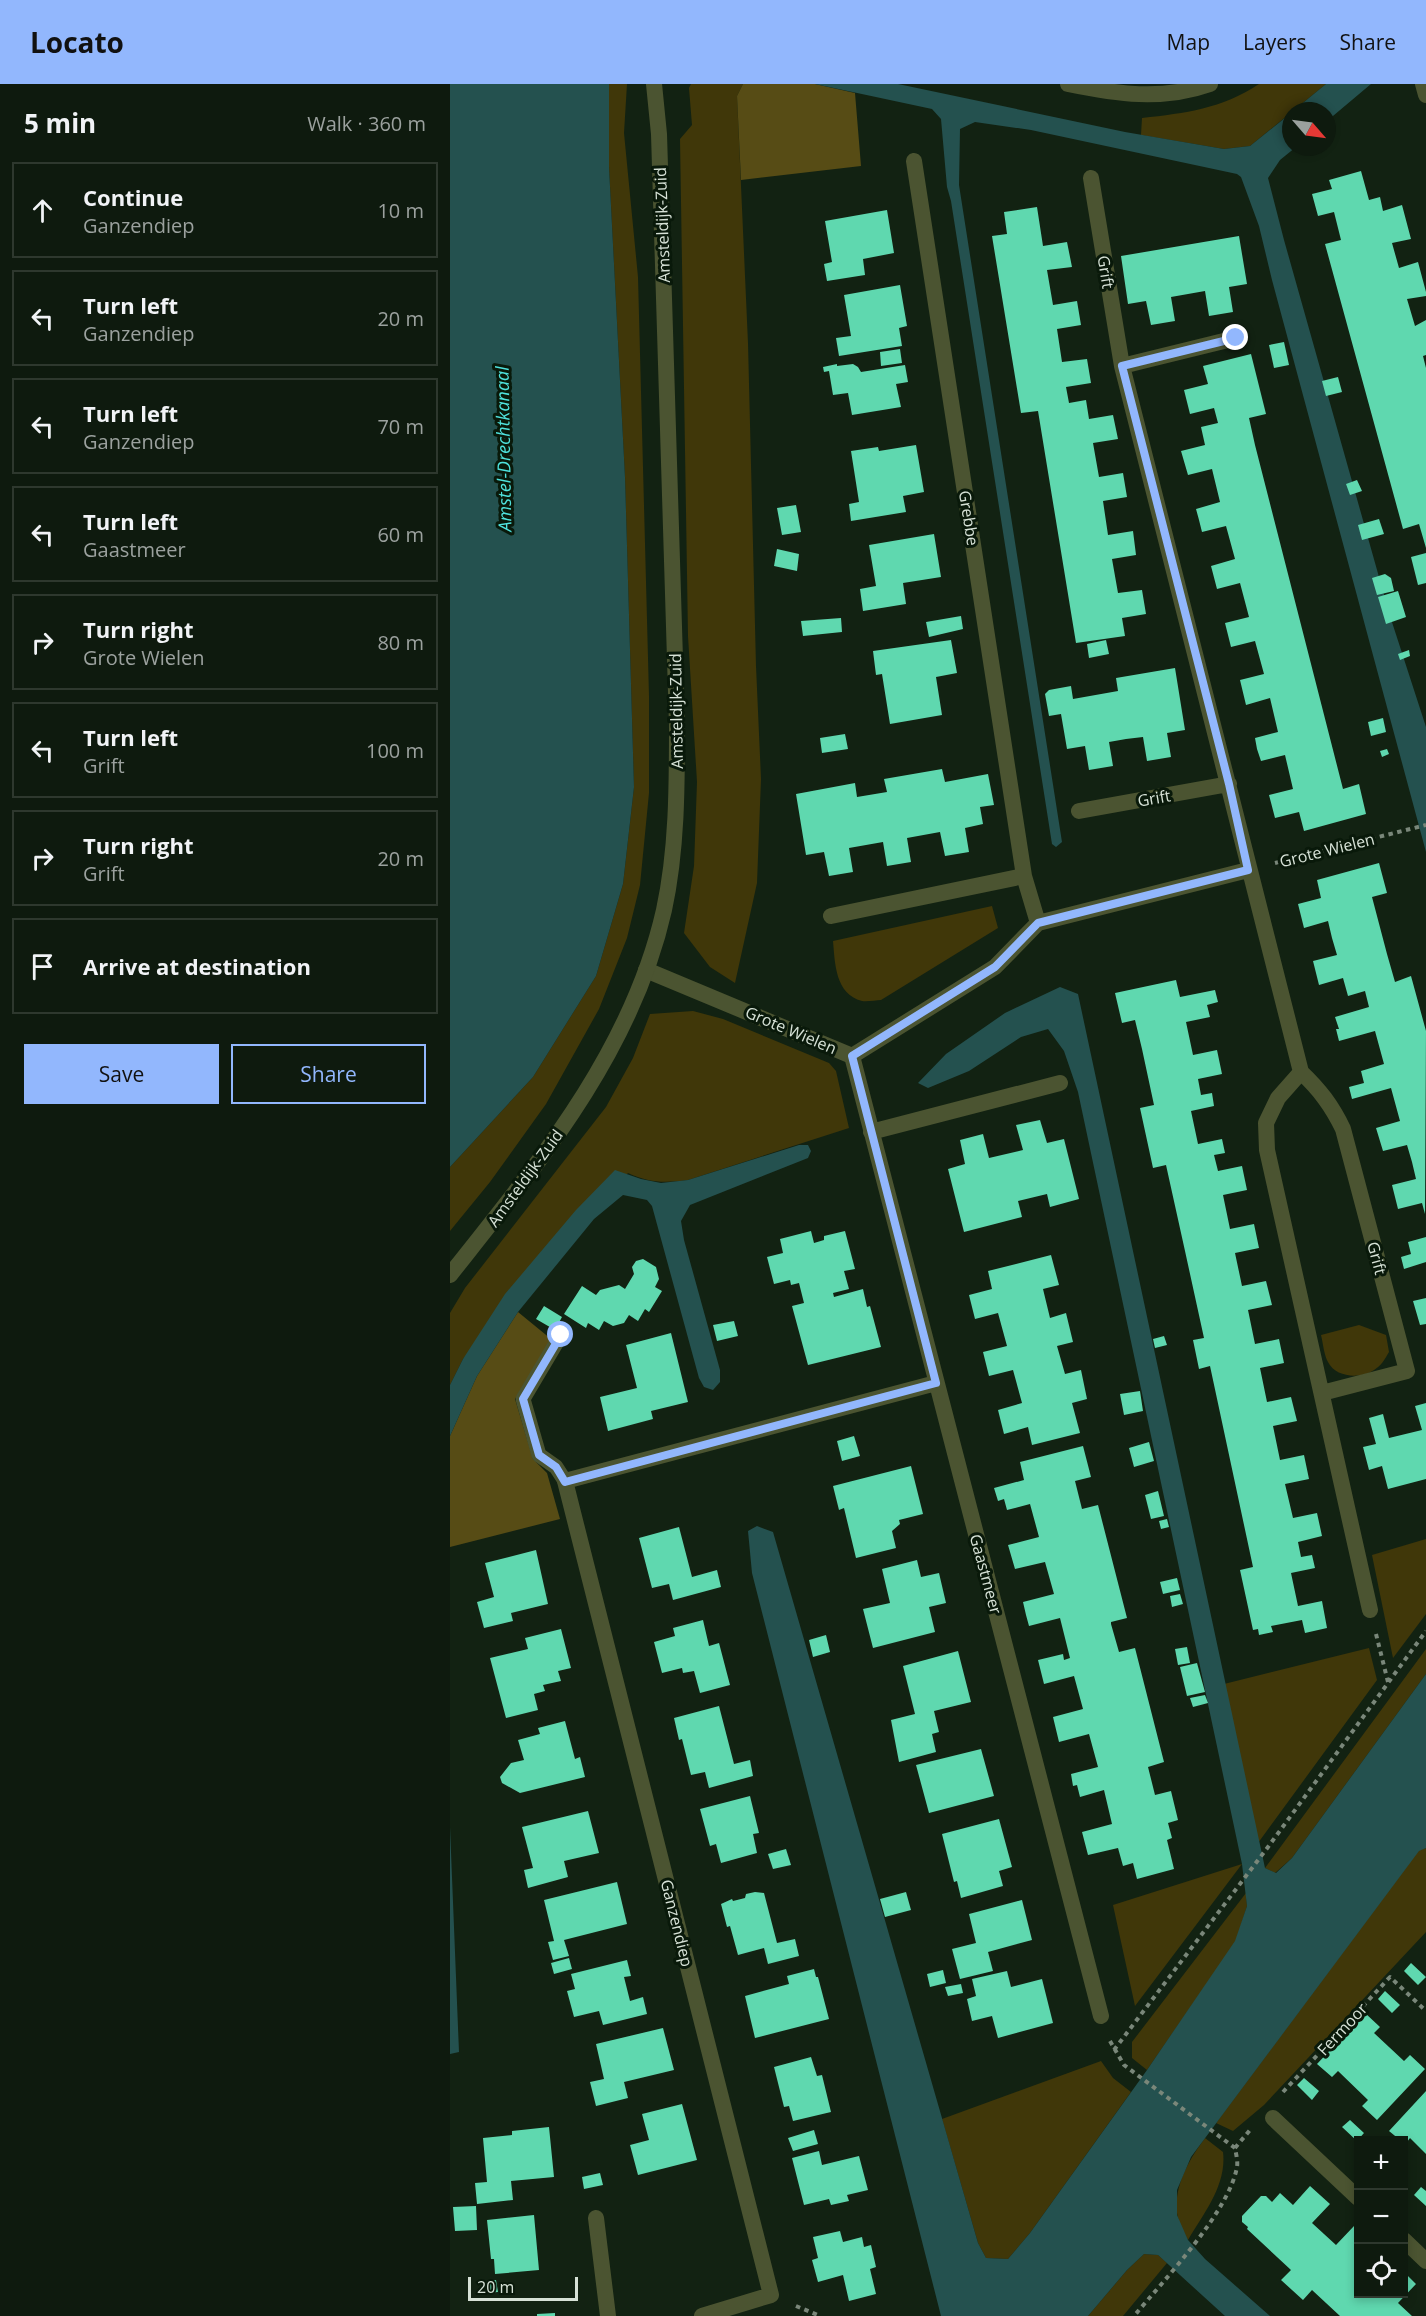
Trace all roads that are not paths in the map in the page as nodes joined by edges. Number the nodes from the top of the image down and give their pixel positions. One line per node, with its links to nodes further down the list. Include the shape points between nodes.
1 (654, 84): 16 (street, Amsteldijk-Zuid, via 659,134 677,789 671,867)
2 (1068, 84): 3 (street, via 1144,96 1190,91)
3 (1210, 84)
4 (1423, 84): 5 (street)
5 (1426, 95)
6 (914, 160): 13 (street, Grebbe)
7 (1091, 178): 9 (street, Grift)
8 (1236, 338): 9 (street)
9 (1122, 366): 10 (street, Grift)
10 (1229, 784): 11 (street, Grift); 12 (street, Grift)
11 (1079, 811)
12 (1248, 870): 15 (street); 18 (street, Grift)
13 (1024, 876): 14 (street); 15 (street, Grebbe)
14 (831, 916)
15 (1038, 923): 17 (street, Grote Wielen, via 995,967)
16 (646, 970): 17 (street, Grote Wielen); 21 (street, Amsteldijk-Zuid, via 629,1013 590,1087 525,1182)
17 (852, 1056): 20 (street, Gaastmeer)
18 (1301, 1072): 24 (street, via 1278,1098 1266,1123 1267,1150); 24 (street, Grift, via 1321,1091 1343,1129 1407,1371)
19 (1060, 1083): 20 (street)
20 (871, 1132): 23 (street, Gaastmeer)
21 (450, 1275)
22 (561, 1335): 25 (lane, Ganzendiep, via 523,1399 539,1455 556,1467)
23 (936, 1383): 25 (street); 27 (street, Gaastmeer)
24 (1322, 1393): 26 (street)
25 (565, 1482): 34 (street, Ganzendiep, via 771,2295)
26 (1370, 1610)
27 (1101, 2016)
28 (1273, 2118): 29 (street)
29 (1354, 2193)
30 (596, 2218): 33 (street)
31 (1408, 2243): 32 (street)
32 (1426, 2259)
33 (608, 2316)
34 (702, 2316)

